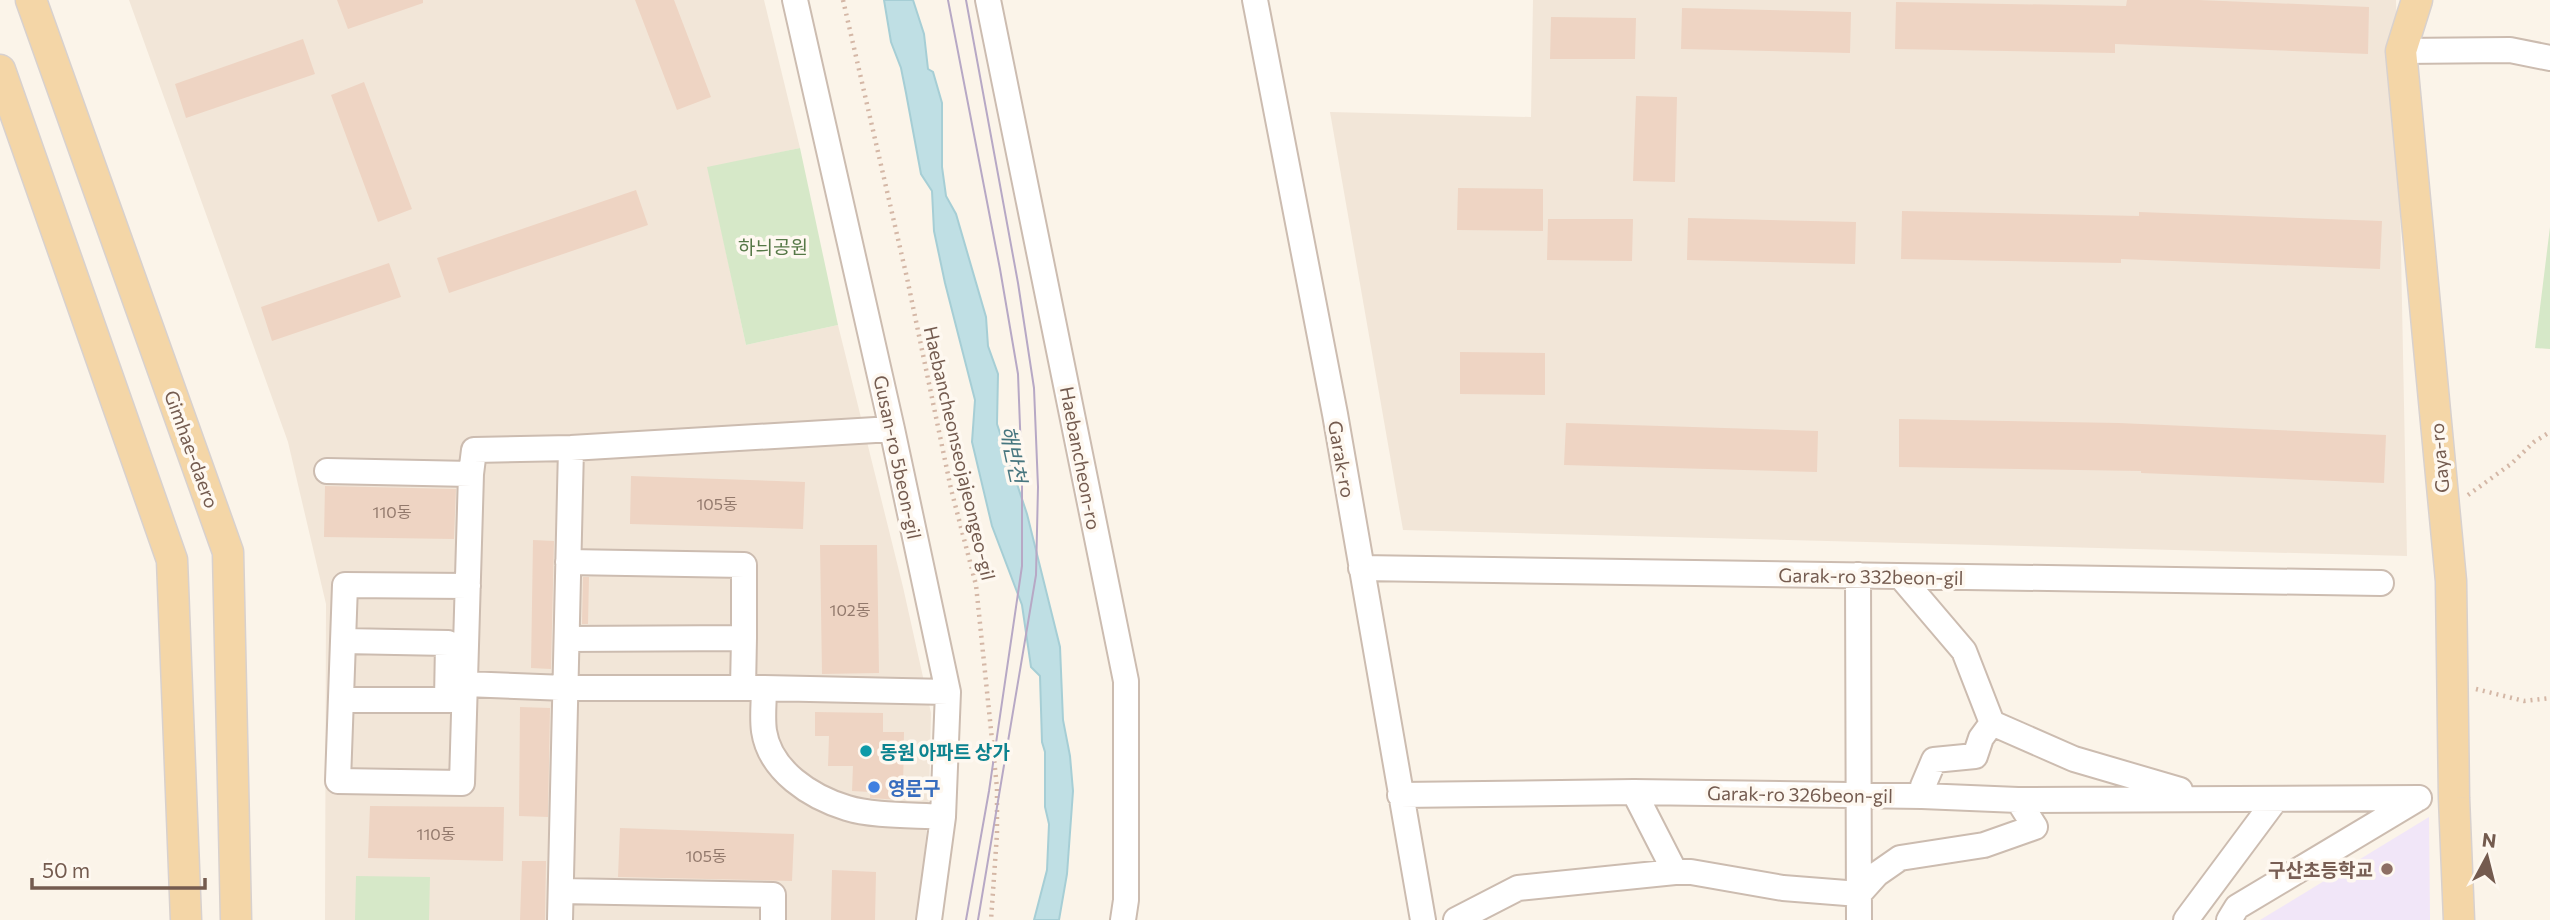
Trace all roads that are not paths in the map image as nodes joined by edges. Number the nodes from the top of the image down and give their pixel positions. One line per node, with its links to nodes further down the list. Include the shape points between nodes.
1 (32, 0): 40 (main road, Gimhae-daero, via 228,552)
2 (795, 0): 9 (street, Gusan-ro 5beon-gil)
3 (988, 0): 44 (street, Haebancheon-ro, via 1126,681 1126,900)
4 (1255, 0): 14 (street, Garak-ro)
5 (2417, 0): 6 (main road, Gaya-ro)
6 (2401, 51): 7 (street, via 2510,50); 50 (main road, Gaya-ro, via 2451,582)
7 (2550, 58)
8 (0, 70): 39 (main road, via 172,560)
9 (892, 429): 10 (street); 24 (street, Gusan-ro 5beon-gil)
10 (571, 448): 12 (street, via 474,450); 13 (street)
11 (327, 471): 12 (street)
12 (471, 474): 18 (street)
13 (568, 562): 19 (street, via 744,565); 20 (street)
14 (1361, 568): 15 (street, Garak-ro 332beon-gil); 29 (street, Garak-ro)
15 (1858, 575): 16 (street, Garak-ro 332beon-gil); 30 (street)
16 (1901, 577): 17 (street, Garak-ro 332beon-gil); 27 (street, via 1964,651)
17 (2381, 583)
18 (468, 586): 21 (street, via 345,585); 25 (street)
19 (744, 638): 20 (street); 23 (street)
20 (566, 639): 22 (street)
21 (343, 641): 25 (street, via 448,643); 26 (street)
22 (566, 688): 23 (street); 25 (street); 37 (street)
23 (754, 688): 24 (street); 35 (street, via 771,752 805,788 848,809)
24 (948, 692): 35 (street, Gusan-ro 5beon-gil)
25 (459, 695): 26 (street); 26 (street, via 462,783 338,780)
26 (341, 700)
27 (1992, 723): 31 (street, via 1975,756 1934,760); 32 (street, Garak-ro 326beon-gil, via 2074,759)
28 (1634, 792): 29 (street, Garak-ro 326beon-gil); 30 (street, Garak-ro 326beon-gil); 36 (street)
29 (1400, 795): 45 (street, Garak-ro)
30 (1860, 795): 31 (street, Garak-ro 326beon-gil); 38 (street)
31 (1922, 796): 34 (street, Garak-ro 326beon-gil)
32 (2200, 798): 33 (street, Garak-ro 326beon-gil); 34 (street, Garak-ro 326beon-gil)
33 (2276, 799): 48 (street); 49 (street, Garak-ro 326beon-gil, via 2418,798 2237,908)
34 (2018, 800): 38 (street, via 2035,827 1984,845 1900,858)
35 (943, 817): 43 (street, Gusan-ro 5beon-gil)
36 (1675, 872): 38 (street); 46 (street, via 1518,888)
37 (561, 891): 41 (street); 42 (street, via 773,895)
38 (1859, 894): 47 (street)
39 (186, 920)
40 (236, 920)
41 (560, 920)
42 (773, 920)
43 (929, 920)
44 (1122, 920)
45 (1423, 920)
46 (1457, 920)
47 (1859, 920)
48 (2186, 920)
49 (2229, 920)
50 (2459, 920)

